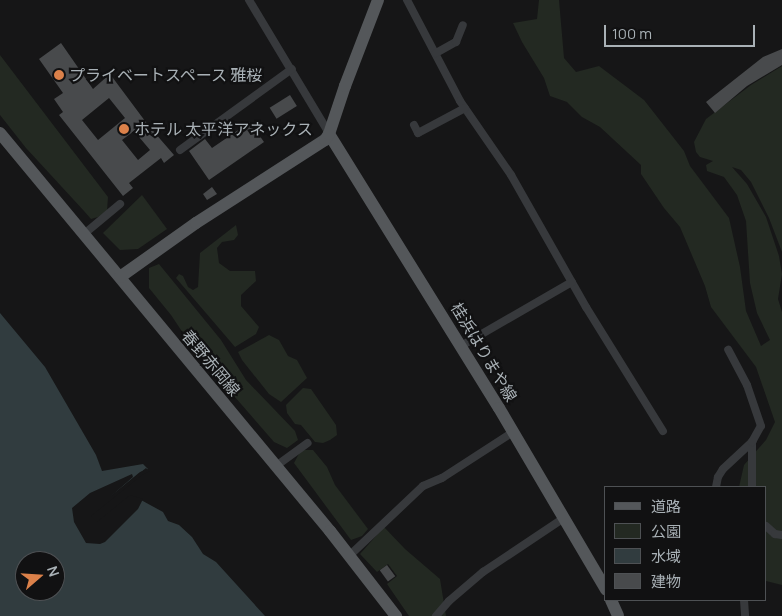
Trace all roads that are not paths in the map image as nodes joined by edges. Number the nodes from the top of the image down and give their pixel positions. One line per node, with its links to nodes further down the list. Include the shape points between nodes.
1 (249, 0): 6 (street)
2 (378, 0): 10 (main road)
3 (407, 0): 5 (street)
4 (463, 25): 5 (street, via 456,42)
5 (436, 53): 7 (street)
6 (292, 69): 10 (street); 11 (street)
7 (465, 108): 8 (street, via 418,133); 15 (street, via 511,175)
8 (414, 125)
9 (0, 133): 13 (main road, 春野赤岡線)
10 (329, 134): 14 (main road, via 316,147 196,222); 16 (main road, 桂浜はりまや線)
11 (180, 150)
12 (120, 204): 13 (street)
13 (84, 234): 14 (main road, 春野赤岡線)
14 (120, 277): 22 (main road, 春野赤岡線)
15 (572, 282): 16 (street); 18 (street)
16 (461, 346): 19 (main road, 桂浜はりまや線)
17 (728, 350): 20 (street, via 746,385 761,426)
18 (663, 431)
19 (513, 432): 25 (main road, 桂浜はりまや線); 28 (street, via 442,478 423,486)
20 (752, 442): 23 (street, via 723,469); 24 (street)
21 (308, 443): 22 (street)
22 (276, 466): 28 (main road, 春野赤岡線)
23 (716, 486)
24 (752, 486)
25 (564, 518): 29 (main road, 桂浜はりまや線); 33 (street, via 482,572)
26 (767, 527): 27 (street)
27 (782, 536)
28 (349, 556): 32 (main road, 春野赤岡線)
29 (604, 586)
30 (611, 601): 34 (main road, 桂浜はりまや線)
31 (744, 601): 35 (street)
32 (396, 616)
33 (436, 616)
34 (618, 616)
35 (745, 616)

